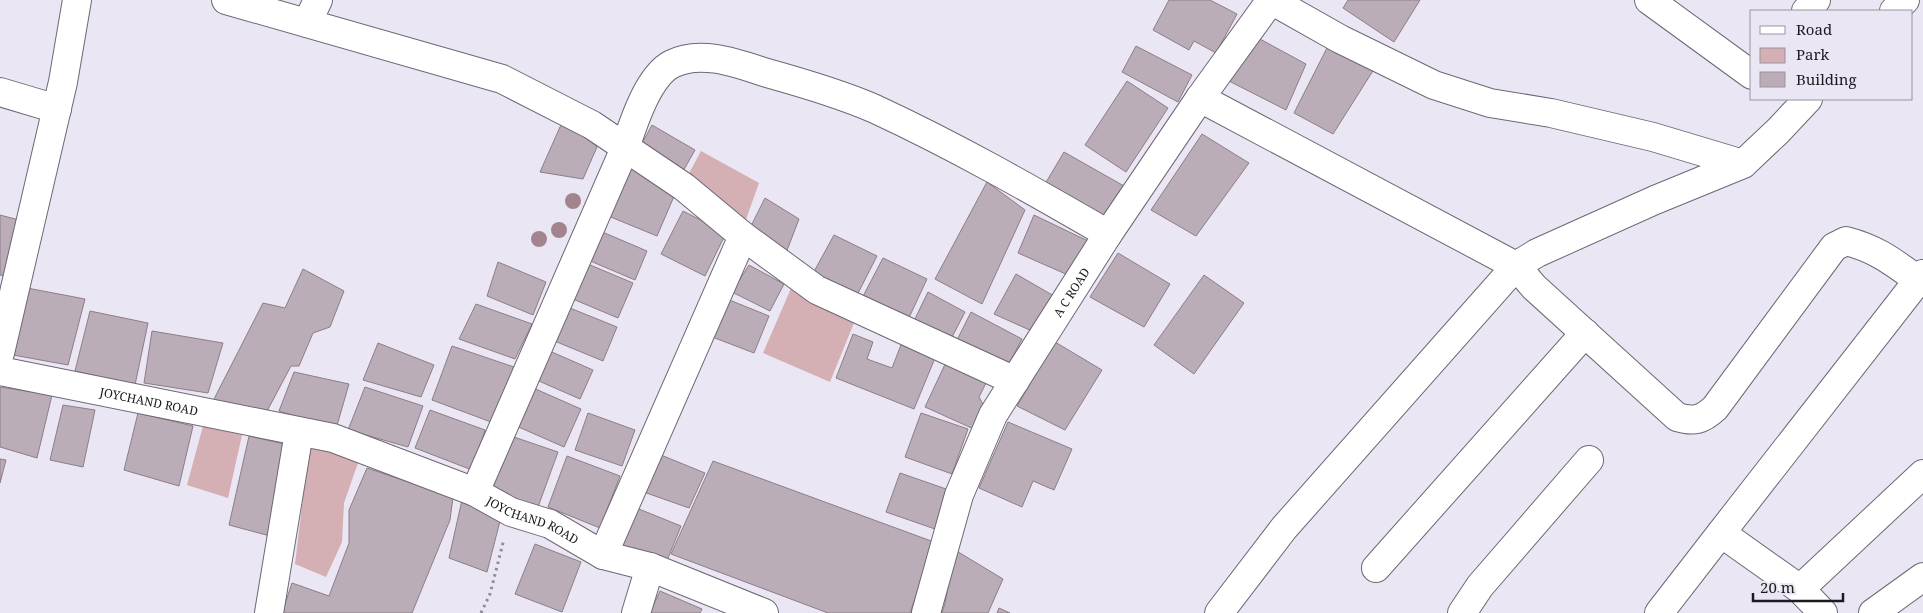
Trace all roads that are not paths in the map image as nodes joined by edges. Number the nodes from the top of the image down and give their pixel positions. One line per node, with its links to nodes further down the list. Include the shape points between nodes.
1 (77, 0): 14 (street)
2 (226, 0): 9 (street)
3 (1271, 0): 12 (street, A C ROAD); 16 (street, via 1340,39 1434,84 1490,102 1653,137)
4 (1649, 0): 10 (street)
5 (1816, 0): 7 (street)
6 (1904, 0): 8 (street)
7 (1807, 10)
8 (1895, 10)
9 (313, 11): 15 (street, via 423,58 502,79 592,125)
10 (1750, 74)
11 (0, 92): 14 (street)
12 (1200, 98): 17 (street, A C ROAD); 19 (street)
13 (1796, 102): 16 (street, via 1778,131)
14 (57, 109): 22 (street)
15 (625, 148): 17 (street, via 650,88 660,74 672,64 692,58 727,61 874,108 963,153); 18 (street, via 684,187); 28 (street)
16 (1743, 164): 19 (street, via 1637,208 1537,253)
17 (1108, 234): 24 (street, A C ROAD)
18 (743, 236): 24 (street, via 817,290); 30 (street)
19 (1516, 266): 21 (street); 39 (street, via 1284,528)
20 (1921, 277): 21 (street, via 1865,246 1846,240 1834,246 1715,408 1705,417 1689,421 1677,417); 29 (street)
21 (1585, 333): 32 (street)
22 (0, 352)
23 (0, 371): 25 (street, JOYCHAND ROAD)
24 (1015, 382): 38 (street, A C ROAD, via 993,415 960,494)
25 (300, 432): 28 (street, JOYCHAND ROAD, via 333,438); 35 (street)
26 (1589, 460): 40 (street, via 1480,586)
27 (1923, 474): 34 (street)
28 (475, 492): 30 (street, JOYCHAND ROAD, via 511,512 550,524)
29 (1721, 533): 34 (street); 41 (street)
30 (603, 555): 31 (street, JOYCHAND ROAD)
31 (650, 567): 36 (street); 37 (street, JOYCHAND ROAD)
32 (1376, 568)
33 (1923, 576): 43 (street)
34 (1800, 589): 42 (street)
35 (268, 613)
36 (636, 613)
37 (763, 613)
38 (926, 613)
39 (1219, 613)
40 (1462, 613)
41 (1659, 613)
42 (1823, 613)
43 (1873, 613)

